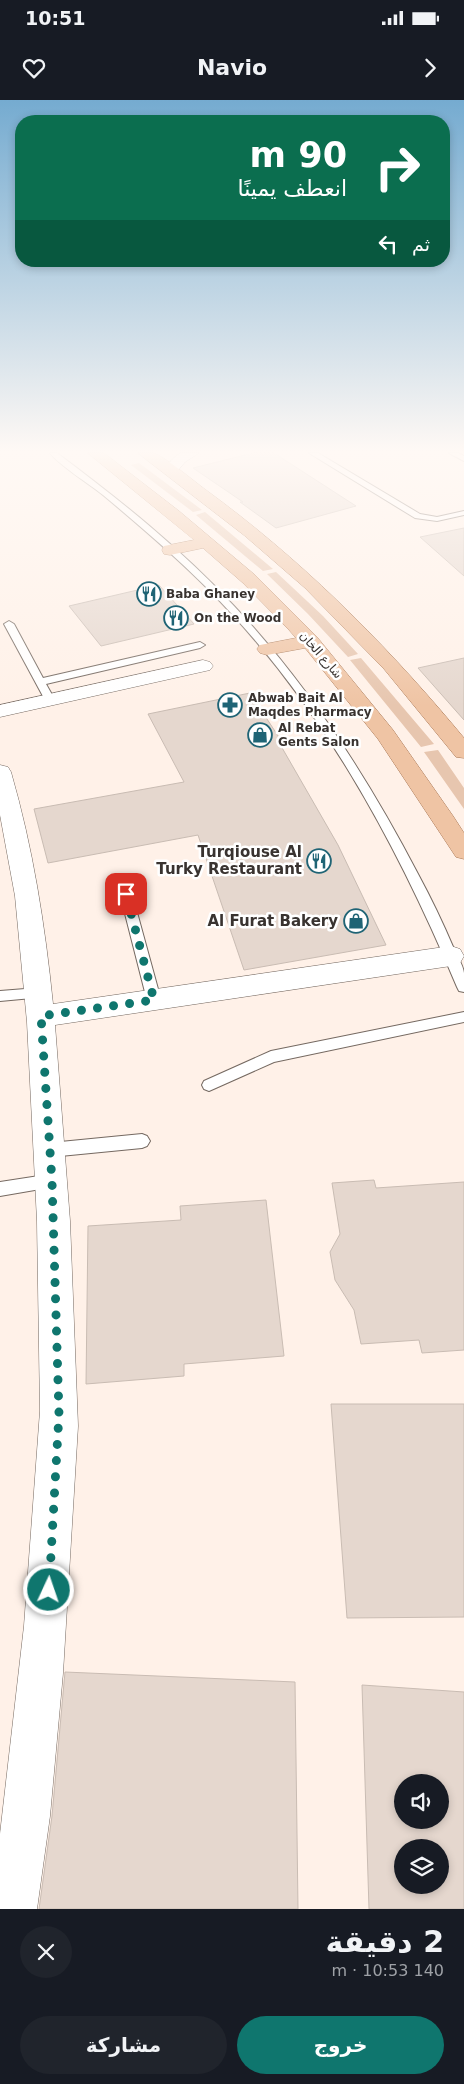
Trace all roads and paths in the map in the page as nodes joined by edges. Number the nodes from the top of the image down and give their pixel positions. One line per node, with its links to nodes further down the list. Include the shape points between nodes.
1 (156, 537): 5 (lane)
2 (202, 537): 4 (main road, شارع الخان)
3 (257, 537): 14 (main road, via 331,603 401,675)
4 (207, 542): 5 (main road); 7 (main road, شارع الخان)
5 (170, 550): 9 (lane, via 232,609)
6 (9, 624): 11 (lane)
7 (310, 641): 9 (main road); 16 (main road, شارع الخان, via 379,726)
8 (200, 645): 11 (lane)
9 (267, 649): 18 (lane, via 331,735 391,832)
10 (203, 666): 12 (street)
11 (40, 682): 12 (lane)
12 (50, 700): 13 (street)
13 (0, 711)
14 (464, 752)
15 (0, 772): 22 (street, via 21,852)
16 (464, 852)
17 (126, 894): 21 (lane)
18 (451, 956): 19 (lane); 21 (street)
19 (464, 988)
20 (0, 996): 22 (lane)
21 (154, 1000): 22 (street)
22 (39, 1004): 26 (street)
23 (464, 1017): 24 (lane, via 271,1057)
24 (209, 1085)
25 (142, 1141): 26 (lane)
26 (51, 1166): 27 (lane); 28 (street, via 58,1424 48,1610)
27 (0, 1190)
28 (13, 1909)

